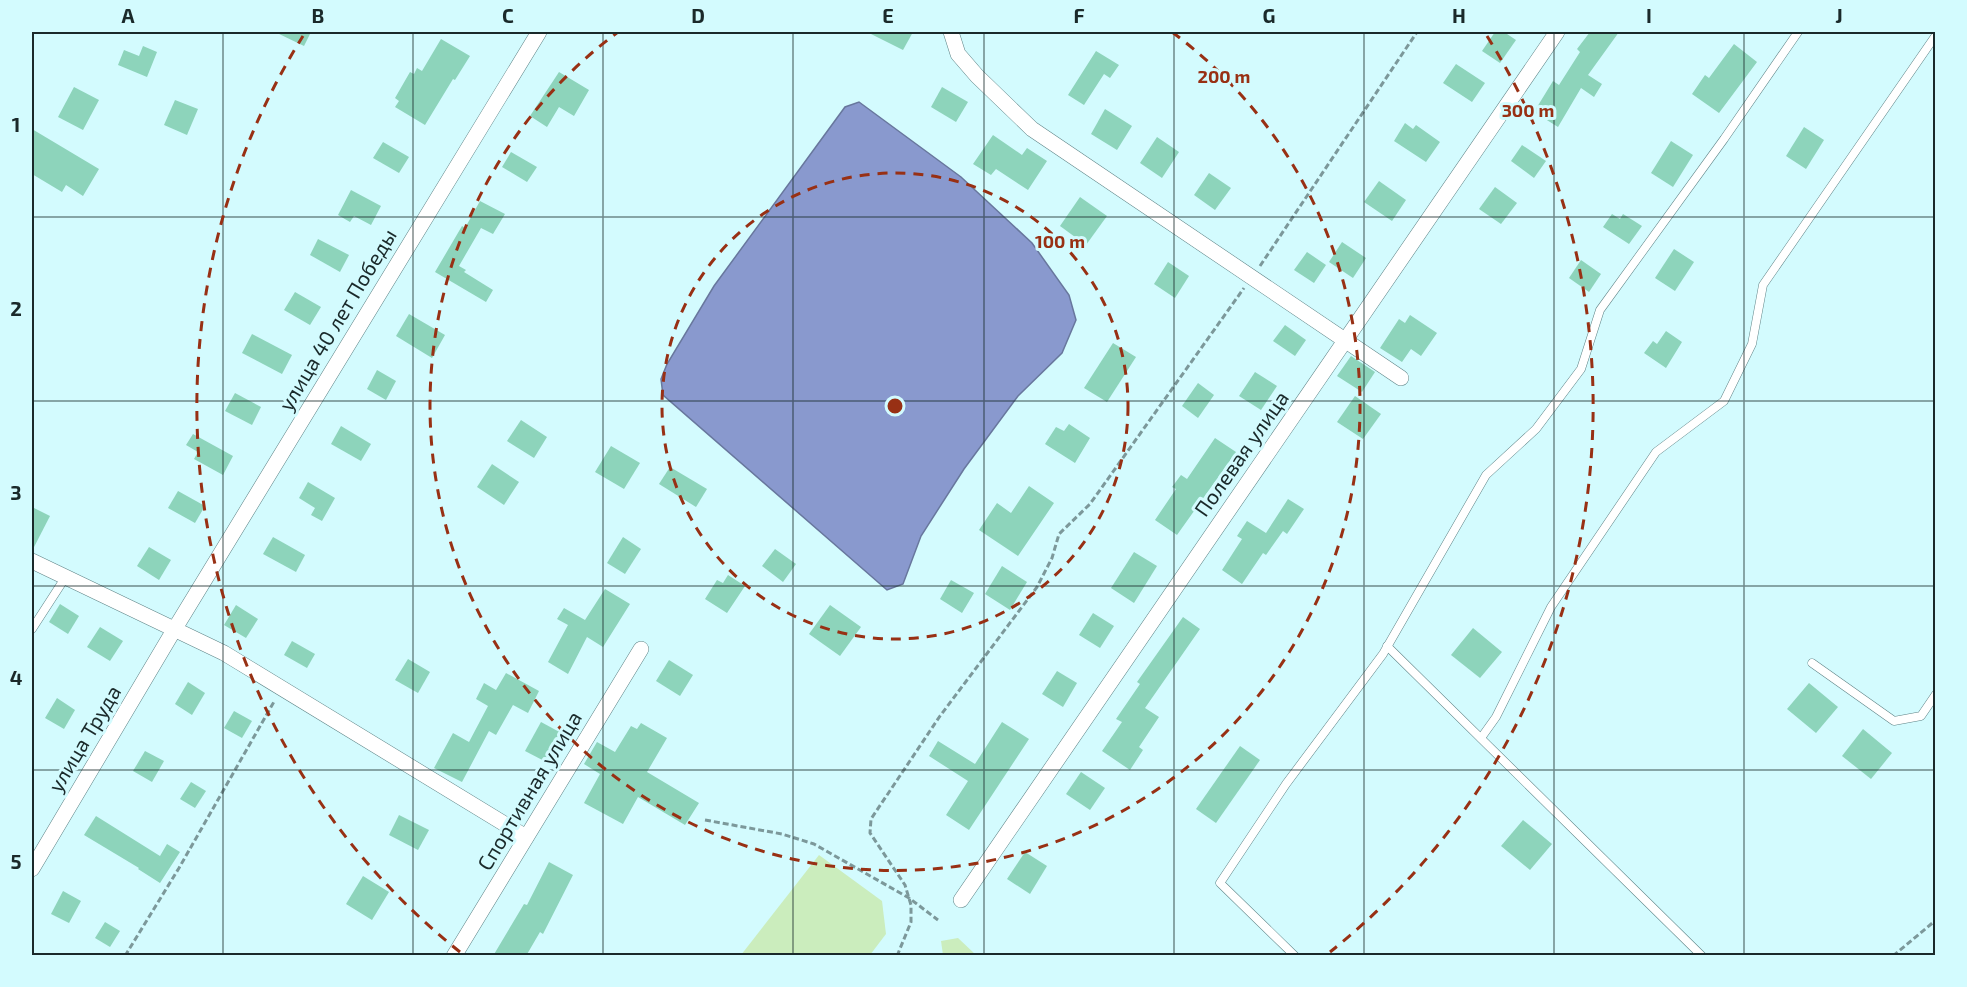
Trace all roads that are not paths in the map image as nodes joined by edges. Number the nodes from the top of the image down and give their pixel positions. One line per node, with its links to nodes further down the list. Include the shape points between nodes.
1 (539, 32): 11 (street, улица 40 лет Победы)
2 (951, 32): 6 (street, via 958,54 1032,129)
3 (1557, 32): 6 (street, Полевая улица)
4 (1798, 32): 12 (lane, via 1600,310 1581,369 1536,429 1486,475)
5 (1935, 35): 16 (lane, via 1763,285 1752,344 1724,401 1656,452 1551,607 1496,717)
6 (1346, 340): 7 (street); 19 (street, Полевая улица)
7 (1401, 378)
8 (32, 561): 9 (street)
9 (65, 578): 10 (lane); 11 (street)
10 (32, 629)
11 (174, 630): 17 (street, via 224,653); 18 (street, улица Труда)
12 (1387, 646): 16 (lane); 21 (lane, via 1286,784 1220,883)
13 (642, 649): 17 (street, Спортивная улица)
14 (1812, 663): 15 (lane, via 1894,721 1921,716)
15 (1935, 694)
16 (1481, 738): 22 (lane)
17 (526, 837): 20 (street, Спортивная улица)
18 (32, 869)
19 (961, 900)
20 (454, 956)
21 (1295, 956)
22 (1702, 956)

